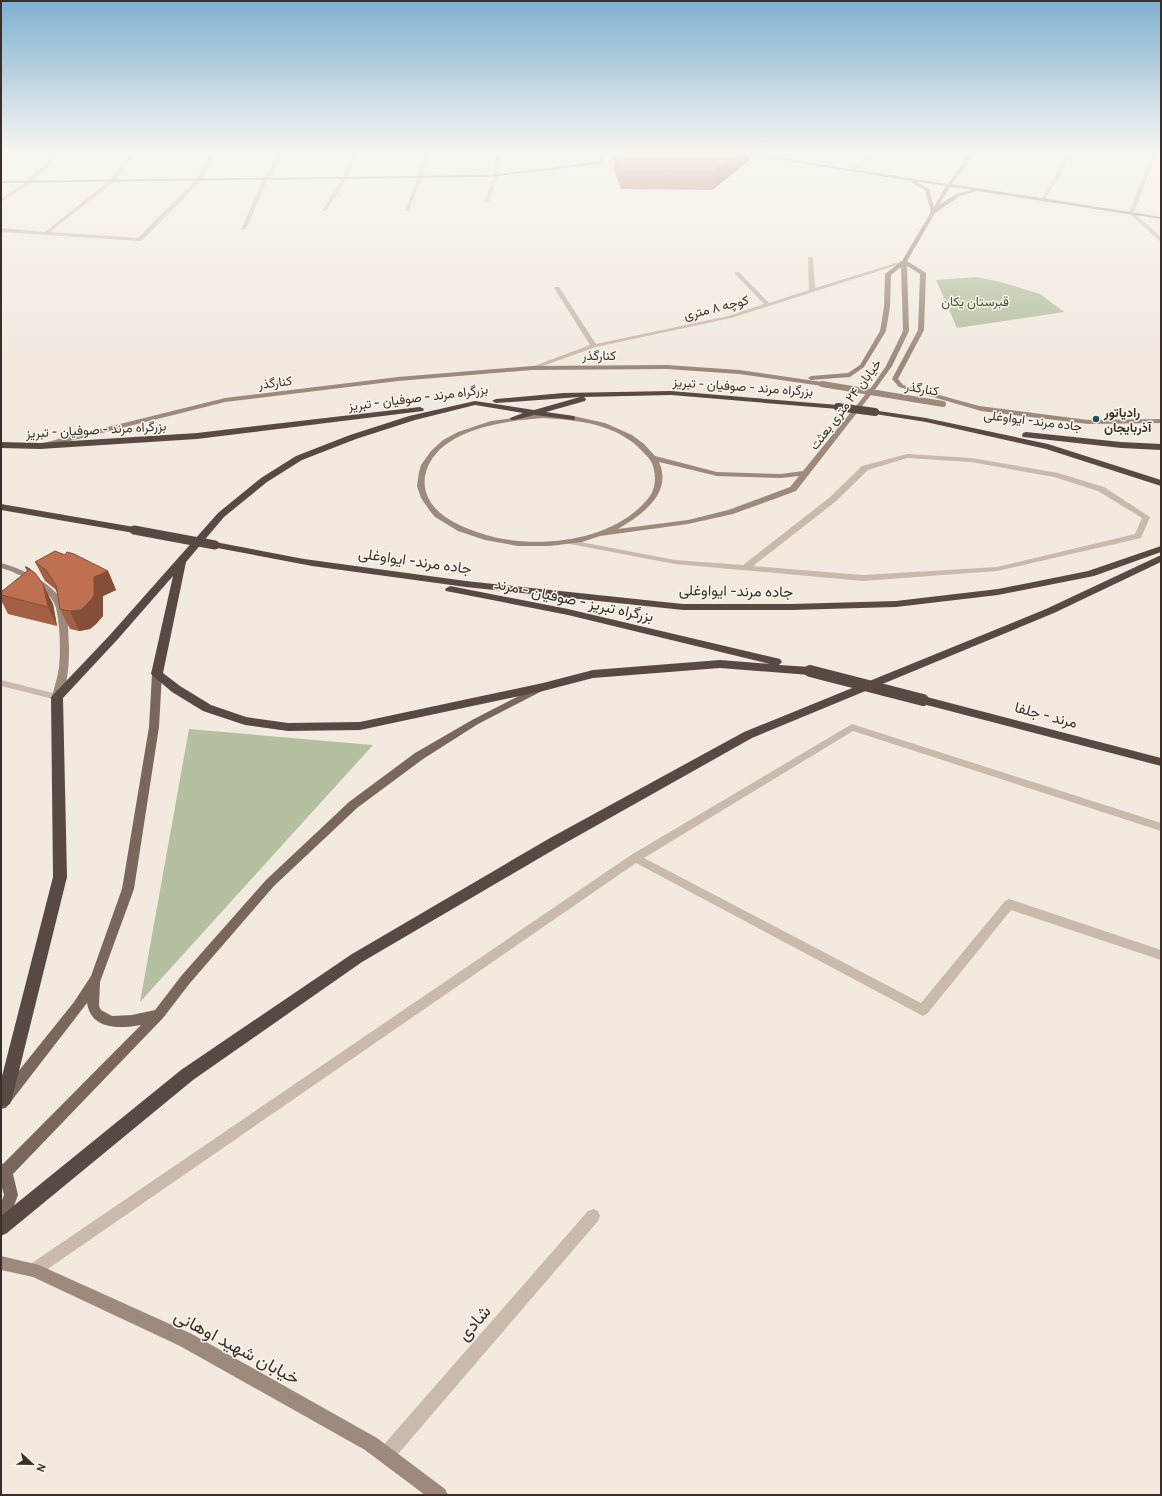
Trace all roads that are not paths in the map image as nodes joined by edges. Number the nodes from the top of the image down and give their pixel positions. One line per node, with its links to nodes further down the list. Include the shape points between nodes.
1 (59, 223): 8 (street)
2 (156, 223): 8 (street, via 139,240)
3 (246, 223): 6 (street)
4 (927, 223): 11 (street)
5 (1142, 223): 9 (street)
6 (243, 229)
7 (1, 230): 8 (street)
8 (46, 233)
9 (1161, 240)
10 (810, 258): 14 (street)
11 (904, 262): 14 (street, کوچه ۸ متری); 18 (street, via 888,274 883,332 862,366 850,375); 21 (street, via 923,273 921,330 895,379 901,386); 31 (street, خیابان ۲۴ متری بعثت, via 906,331 885,371)
12 (737, 273): 15 (street)
13 (557, 288): 16 (street)
14 (812, 291): 15 (street, کوچه ۸ متری)
15 (768, 305): 16 (street, کوچه ۸ متری, via 730,317)
16 (594, 346): 17 (street, کوچه ۸ متری)
17 (532, 368): 18 (street, کنارگذر, via 667,367); 28 (street, کنارگذر, via 398,379 225,400)
18 (789, 378): 21 (street, کنارگذر, bridge)
19 (603, 394): 20 (highway, بزرگراه مرند - صوفیان - تبریز); 22 (highway); 25 (highway, بزرگراه مرند - صوفیان - تبریز, bridge, via 679,394 838,407)
20 (475, 403): 22 (highway); 28 (highway, بزرگراه مرند - صوفیان - تبریز, via 197,436); 38 (highway, via 412,418 300,458 264,480 221,515)
21 (981, 409): 26 (street, کنارگذر, via 1088,422)
22 (536, 412): 23 (highway); 24 (highway)
23 (514, 418): 24 (street); 35 (street, via 486,423 462,432 442,444 427,459 420,475 421,492 430,508 448,523 473,534 503,542)
24 (571, 418): 30 (street, via 598,423 622,432 640,444)
25 (926, 420): 29 (highway, جاده مرند- ایواوغلی, via 1026,435); 32 (highway, via 1048,446)
26 (1161, 421)
27 (1, 445): 28 (highway, بزرگراه مرند - صوفیان - تبریز)
28 (40, 446)
29 (1161, 447)
30 (653, 458): 31 (street, via 717,474 781,476); 34 (street, via 659,474 658,486 646,508 627,522)
31 (806, 473): 34 (street, خیابان ۲۴ متری بعثت, via 793,489 730,512 688,522)
32 (1161, 483)
33 (1, 507): 39 (highway, bridge)
34 (601, 534): 35 (street)
35 (570, 542): 41 (street, via 675,562)
36 (1161, 548): 39 (highway, جاده مرند- ایواوغلی, via 1090,574 998,592 896,604 791,607 683,607 466,584)
37 (1161, 558): 57 (highway, via 1050,610 748,735 555,842 357,958 187,1075)
38 (181, 561): 43 (highway); 46 (highway, via 113,638)
39 (306, 561): 42 (highway, بزرگراه تبریز - صوفیان - مرند, via 568,612)
40 (1, 565): 46 (street, via 41,583 59,602 63,627 64,667)
41 (744, 568): 41 (street, via 863,578 997,569 1138,536 1146,517 1101,489 1055,475 972,460 907,456 865,468 832,500)
42 (810, 671): 45 (highway, via 720,664 593,674); 47 (highway, مرند - جلفا, bridge)
43 (157, 674): 45 (highway, via 207,708 245,721 288,726 360,726); 51 (main road, via 154,727 128,889)
44 (1, 683): 46 (street)
45 (542, 687): 52 (main road, via 475,722 419,756 353,805 270,883 186,979)
46 (57, 696): 53 (highway, via 60,877)
47 (1161, 762)
48 (1161, 828): 49 (street, via 852,727)
49 (634, 858): 50 (street, via 923,1010 1009,904); 59 (street)
50 (1161, 955)
51 (96, 978): 52 (main road, via 93,1005 96,1013 103,1018 133,1021); 53 (main road, via 78,1006)
52 (159, 1014): 54 (main road)
53 (3, 1101)
54 (3, 1171): 56 (main road, via 10,1195)
55 (593, 1216): 60 (street, شادی)
56 (1, 1222)
57 (1, 1226)
58 (1, 1263): 59 (street, خیابان شهید اوهانی)
59 (34, 1270): 60 (street, خیابان شهید اوهانی, via 186,1340)
60 (386, 1455): 61 (street, خیابان شهید اوهانی)
61 (439, 1495)

